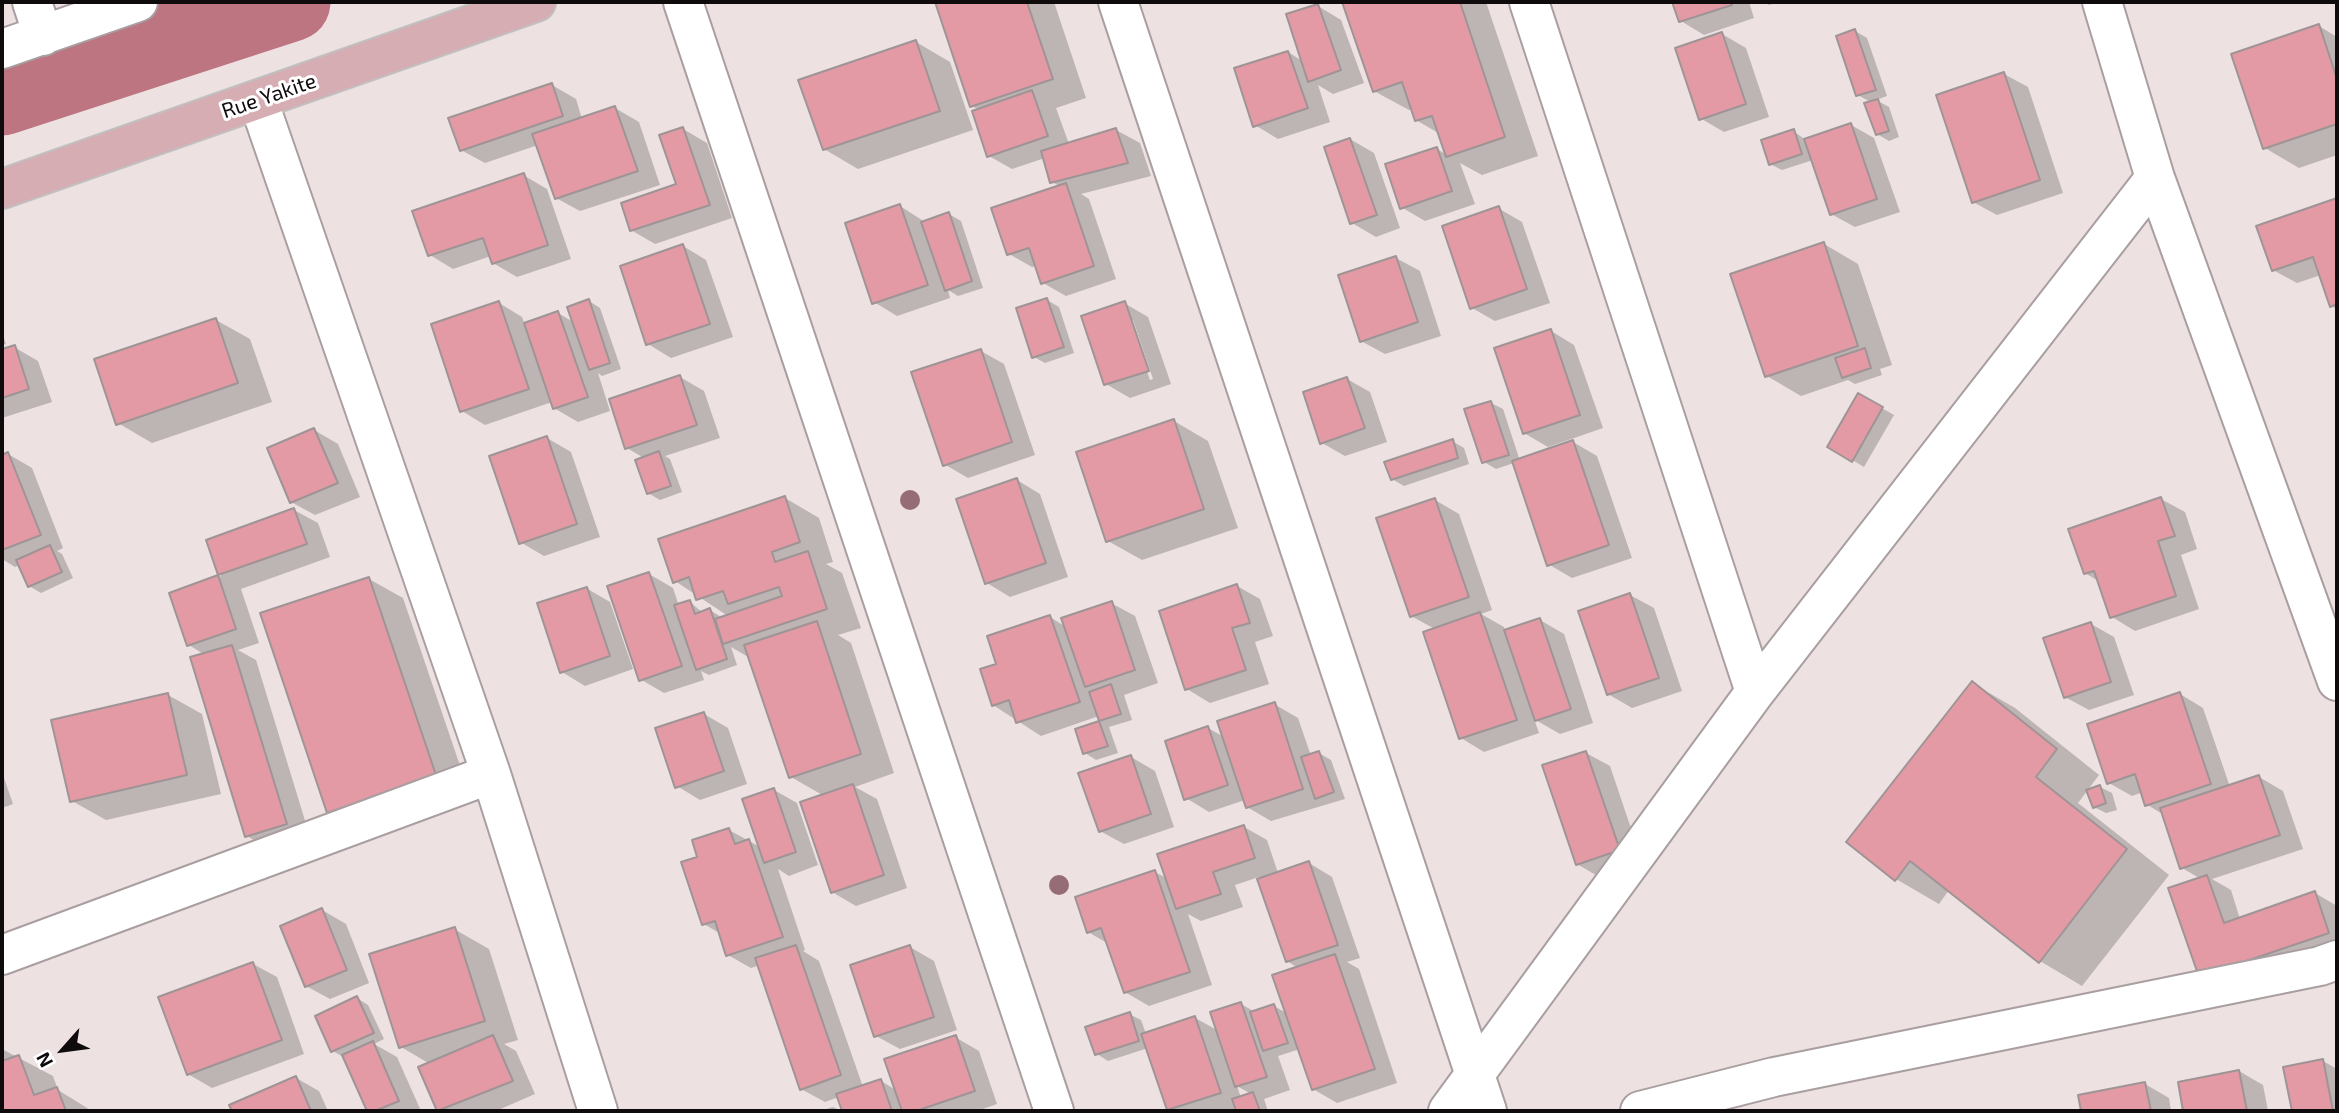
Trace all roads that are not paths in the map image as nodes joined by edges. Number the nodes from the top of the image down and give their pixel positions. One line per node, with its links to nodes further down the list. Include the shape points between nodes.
1 (138, 2): 7 (street)
2 (536, 2): 9 (main road, Rue Yakite)
3 (684, 2): 19 (street)
4 (1118, 2): 17 (street)
5 (1529, 2): 13 (street)
6 (2102, 2): 10 (street)
7 (37, 19): 8 (street)
8 (2, 49)
9 (258, 100): 11 (main road, Rue Yakite); 14 (street)
10 (2155, 178): 12 (street); 13 (street)
11 (2, 189)
12 (2337, 681)
13 (1755, 692): 17 (street)
14 (491, 774): 15 (street); 18 (street)
15 (2, 955)
16 (2337, 960): 22 (street, via 1774,1077)
17 (1476, 1075): 20 (street); 21 (street)
18 (598, 1111)
19 (1054, 1111)
20 (1448, 1111)
21 (1487, 1111)
22 (1640, 1111)

